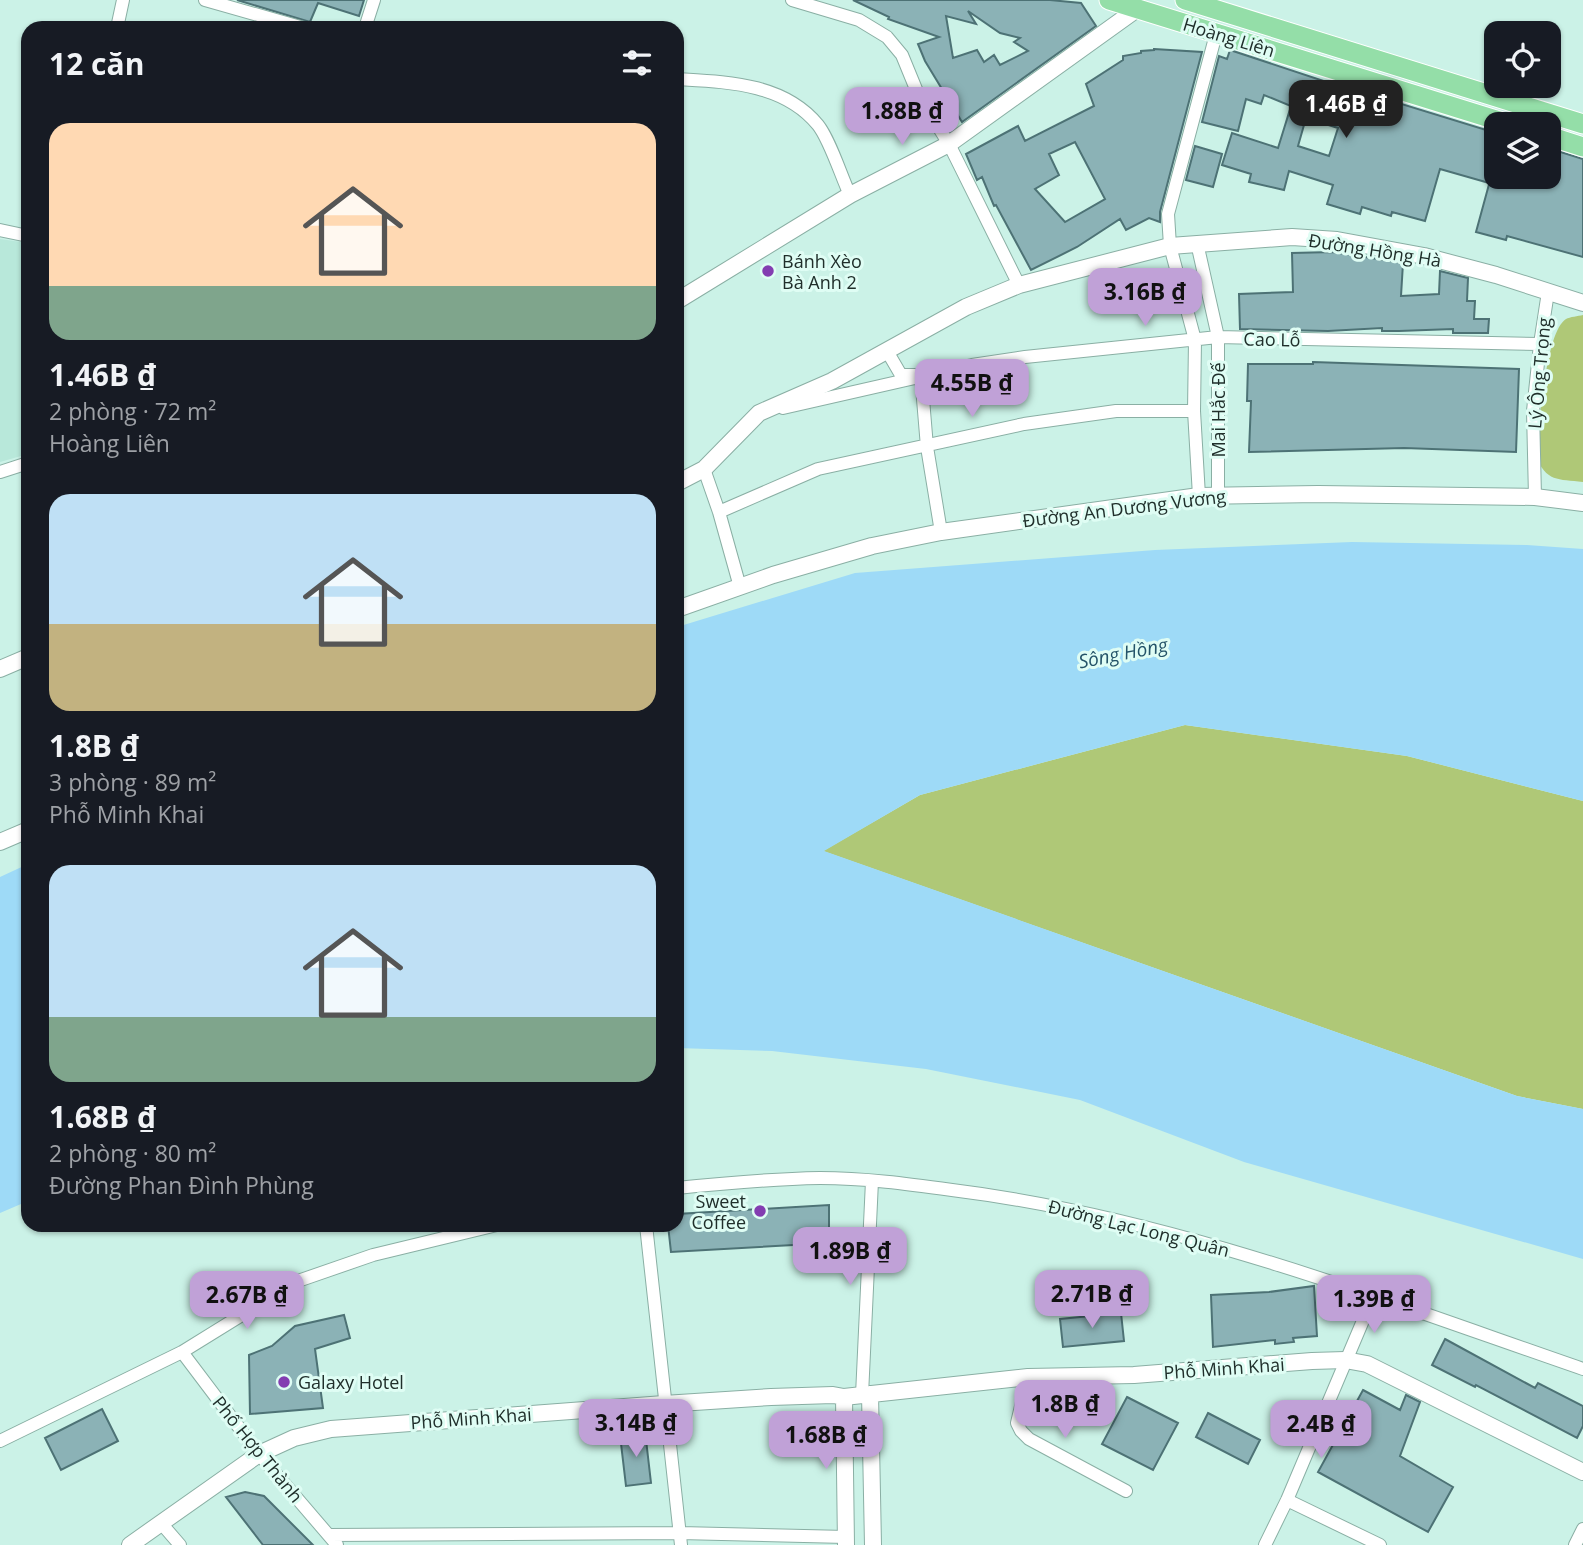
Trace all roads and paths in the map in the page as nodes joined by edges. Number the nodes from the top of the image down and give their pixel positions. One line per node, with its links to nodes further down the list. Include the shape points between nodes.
1 (123, 0): 8 (street)
2 (205, 0): 9 (street)
3 (374, 0): 10 (street)
4 (792, 0): 16 (street, via 859,20 887,37 902,55 918,93)
5 (1109, 0): 7 (main road, Hoàng Liên)
6 (1185, 0): 14 (main road, Hoàng Liên)
7 (1138, 4): 11 (main road, Hoàng Liên); 16 (street)
8 (118, 21)
9 (279, 21)
10 (367, 21)
11 (1216, 34): 13 (main road, Hoàng Liên); 22 (street, Mai Hắc Đế, via 1168,214)
12 (684, 80): 18 (street, via 739,84 792,100 819,126)
13 (1484, 116)
14 (1583, 124)
15 (1561, 140): 17 (main road)
16 (949, 144): 18 (street); 23 (street)
17 (1583, 147)
18 (850, 195): 25 (street)
19 (0, 230): 20 (street)
20 (21, 234)
21 (1197, 243): 22 (street, Đường Hồng Hà); 24 (street, Đường Hồng Hà, via 1292,237 1337,240 1424,256); 27 (street, Mai Hắc Đế)
22 (1170, 246): 23 (street, Đường Hồng Hà); 28 (street, Mai Hắc Đế)
23 (1019, 285): 30 (street, Đường Hồng Hà, via 966,307)
24 (1548, 292): 26 (street, Đường Hồng Hà); 29 (street, Lý Ông Trọng)
25 (684, 297)
26 (1583, 303)
27 (1218, 337): 28 (street, Cao Lỗ); 29 (street, Cao Lỗ); 39 (street, Mai Hắc Đế)
28 (1195, 340): 31 (street, Cao Lỗ, via 1025,357); 32 (street, Mai Hắc Đế)
29 (1539, 344): 41 (street, Lý Ông Trọng, via 1533,411)
30 (887, 351): 31 (street, via 901,375); 33 (street, Đường Hồng Hà)
31 (922, 375): 33 (street, Cao Lỗ); 34 (street)
32 (1194, 411): 34 (street, via 1116,411 1024,424); 40 (street, Mai Hắc Đế)
33 (759, 414): 36 (street, Đường Hồng Hà)
34 (927, 447): 43 (street, via 818,469); 44 (street)
35 (21, 465): 37 (street)
36 (704, 469): 38 (street, Đường Hồng Hà); 43 (street)
37 (0, 472)
38 (684, 479)
39 (1218, 495): 40 (street, Đường An Dương Vương); 41 (street, Đường An Dương Vương)
40 (1199, 496): 44 (street, Đường An Dương Vương)
41 (1535, 497): 42 (street, Đường An Dương Vương)
42 (1583, 503)
43 (719, 512): 45 (street)
44 (941, 532): 45 (street, Đường An Dương Vương, via 872,545)
45 (740, 587): 46 (street, Đường An Dương Vương)
46 (684, 607)
47 (21, 660): 48 (street)
48 (0, 669)
49 (21, 833): 50 (street)
50 (0, 842)
51 (872, 1181): 52 (street, Đường Lạc Long Quân, via 822,1178); 55 (street, Đường Lạc Long Quân, via 1009,1197 1094,1213); 60 (street)
52 (684, 1187)
53 (468, 1232): 56 (street, via 373,1255 295,1282)
54 (647, 1232): 62 (street)
55 (1373, 1297): 57 (street); 58 (street, Đường Lạc Long Quân)
56 (182, 1352): 63 (street); 64 (street, Phố Hợp Thành)
57 (1345, 1360): 59 (street, Phỗ Minh Khai, via 1133,1375); 65 (street, Phỗ Minh Khai, via 1367,1364); 67 (street)
58 (1583, 1369)
59 (1028, 1377): 60 (street, Phỗ Minh Khai); 66 (street, via 1017,1423 1021,1431)
60 (866, 1394): 61 (street, Phỗ Minh Khai); 75 (street)
61 (844, 1397): 62 (street, Phỗ Minh Khai); 72 (street)
62 (664, 1404): 64 (street, Phỗ Minh Khai, via 344,1427 294,1438); 70 (street)
63 (0, 1441)
64 (259, 1454): 68 (street, Phỗ Minh Khai); 71 (street, Phố Hợp Thành)
65 (1583, 1472)
66 (1126, 1491)
67 (1287, 1500): 76 (street); 77 (street)
68 (161, 1523): 73 (street, Phỗ Minh Khai); 74 (street)
69 (1583, 1529): 78 (street)
70 (680, 1539): 71 (street); 72 (street)
71 (333, 1540)
72 (846, 1541)
73 (130, 1545)
74 (180, 1545)
75 (873, 1545)
76 (1265, 1545)
77 (1380, 1545)
78 (1575, 1545)

